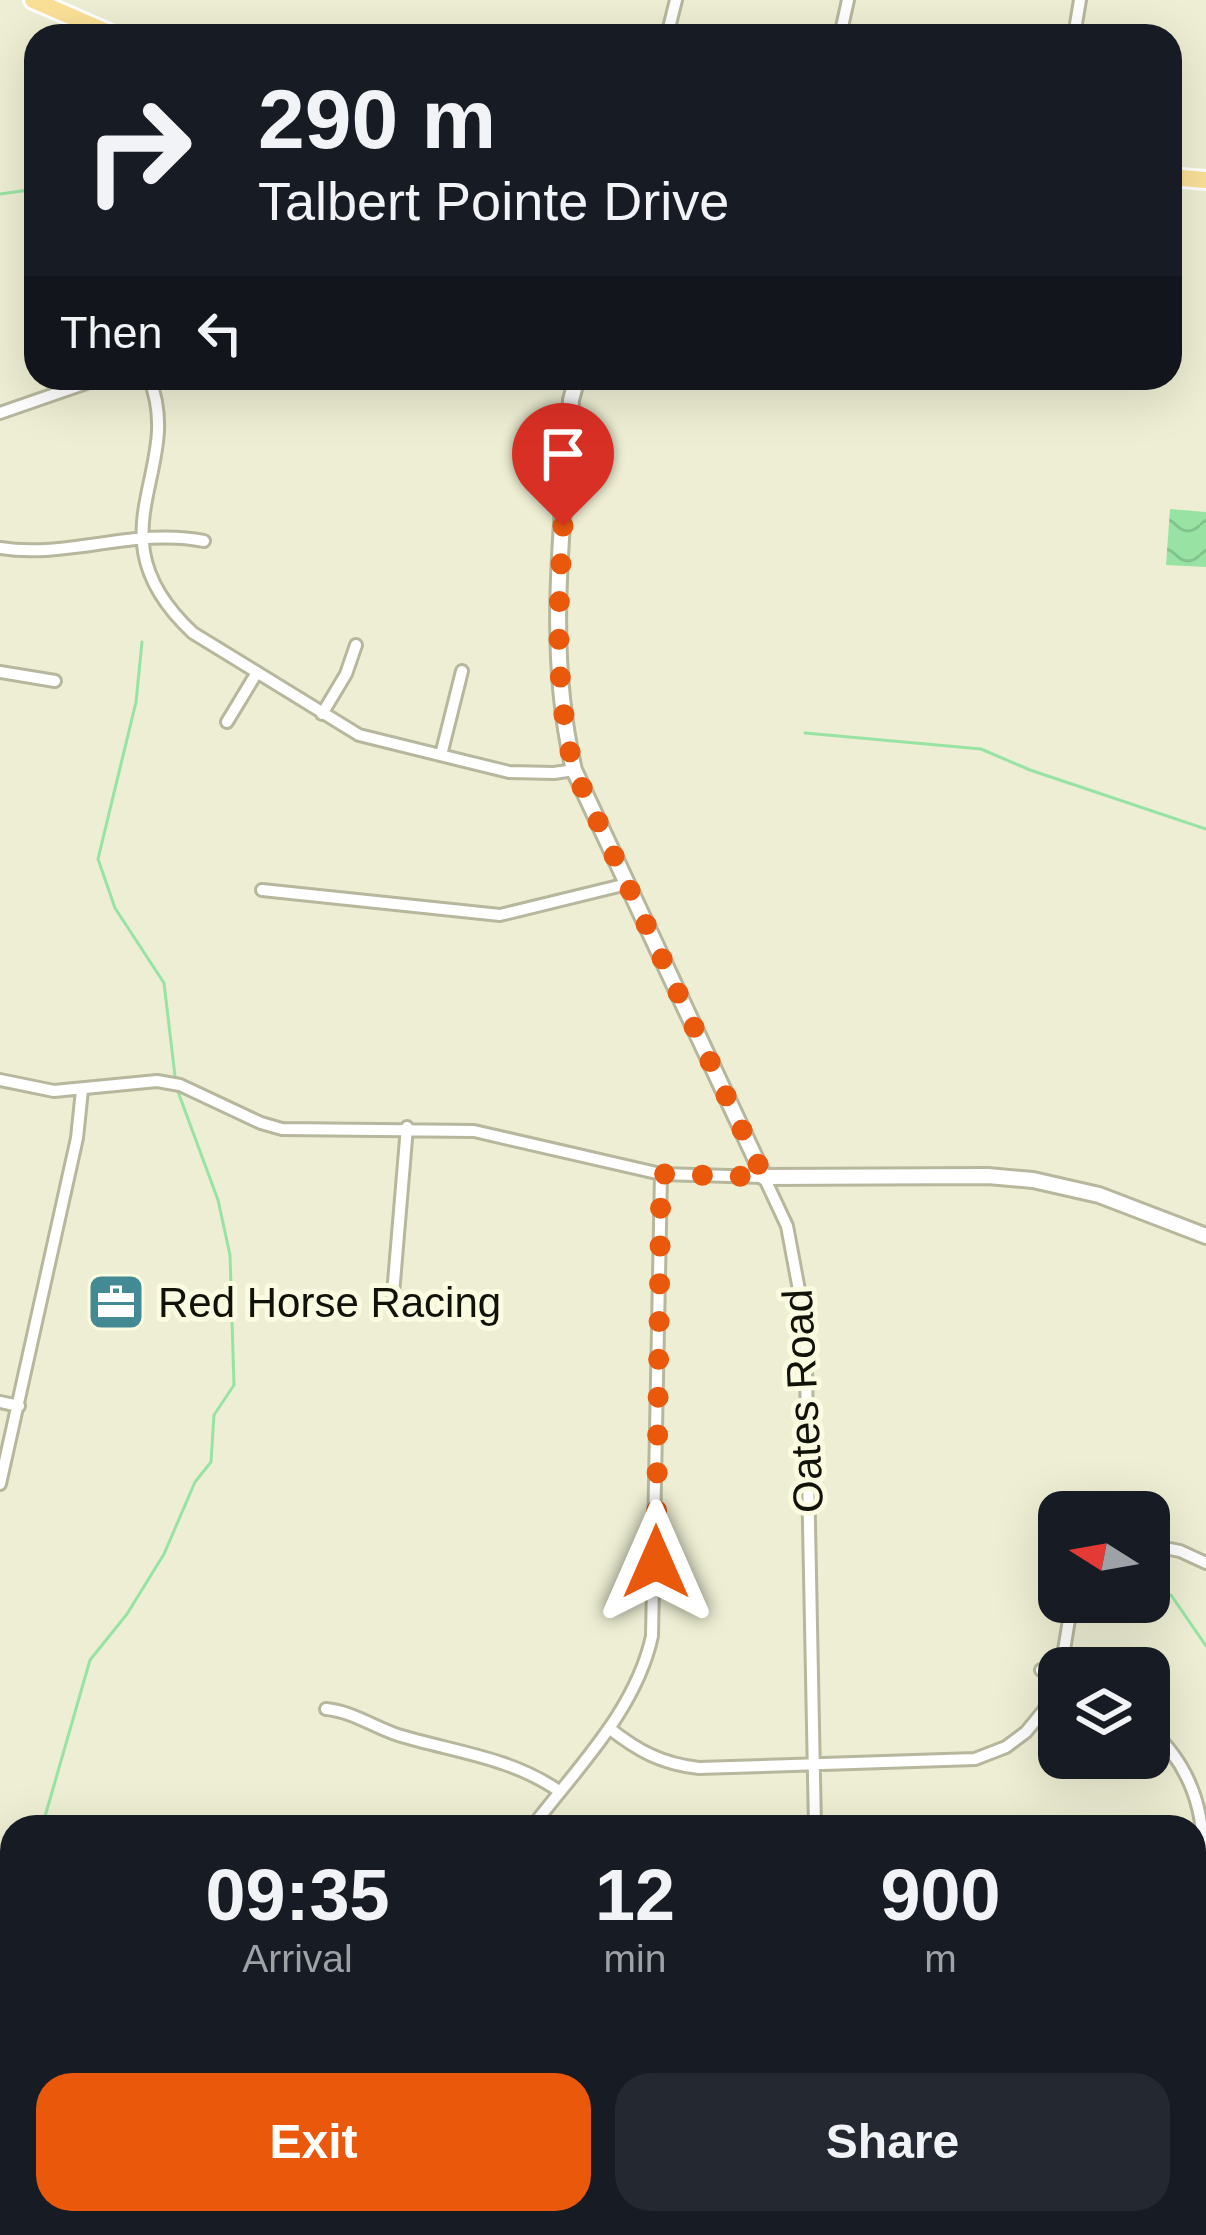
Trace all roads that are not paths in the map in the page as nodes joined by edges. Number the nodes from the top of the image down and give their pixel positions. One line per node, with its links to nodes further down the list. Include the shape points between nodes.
1 (40, 1): 2 (main road)
2 (90, 24)
3 (65, 390): 6 (street)
4 (151, 390): 7 (street, via 158,422)
5 (574, 390): 18 (street, Oates Road, via 556,646)
6 (0, 412)
7 (142, 539): 8 (street); 9 (street); 13 (street, via 171,611)
8 (204, 541)
9 (0, 548)
10 (356, 645): 15 (street)
11 (462, 671): 17 (street)
12 (0, 672): 14 (street)
13 (256, 674): 15 (street); 16 (street)
14 (55, 681)
15 (322, 714): 17 (street, via 359,735)
16 (226, 722)
17 (441, 755): 18 (street, via 509,772)
18 (574, 770): 19 (street, Oates Road)
19 (627, 884): 20 (street, via 500,915); 25 (street, Oates Road)
20 (262, 890)
21 (0, 1080): 22 (street)
22 (82, 1090): 23 (street, via 157,1081 282,1129); 29 (street)
23 (407, 1127): 24 (street, via 474,1131); 27 (street)
24 (661, 1174): 25 (street); 35 (street, via 655,1612 642,1675)
25 (764, 1177): 26 (street, via 1033,1180 1099,1195); 37 (street, Oates Road, via 787,1226 806,1322)
26 (1206, 1236)
27 (392, 1306)
28 (0, 1402): 29 (street)
29 (19, 1406): 30 (street)
30 (0, 1484)
31 (1170, 1549): 32 (street)
32 (1206, 1563)
33 (326, 1709): 38 (street, via 521,1768)
34 (1038, 1716): 37 (street, via 1006,1747 975,1759)
35 (609, 1728): 37 (street, via 664,1763); 38 (street)
36 (1170, 1751): 41 (street)
37 (814, 1766): 40 (street, Oates Road)
38 (560, 1791): 39 (street)
39 (541, 1815)
40 (814, 1815)
41 (1199, 1815)

